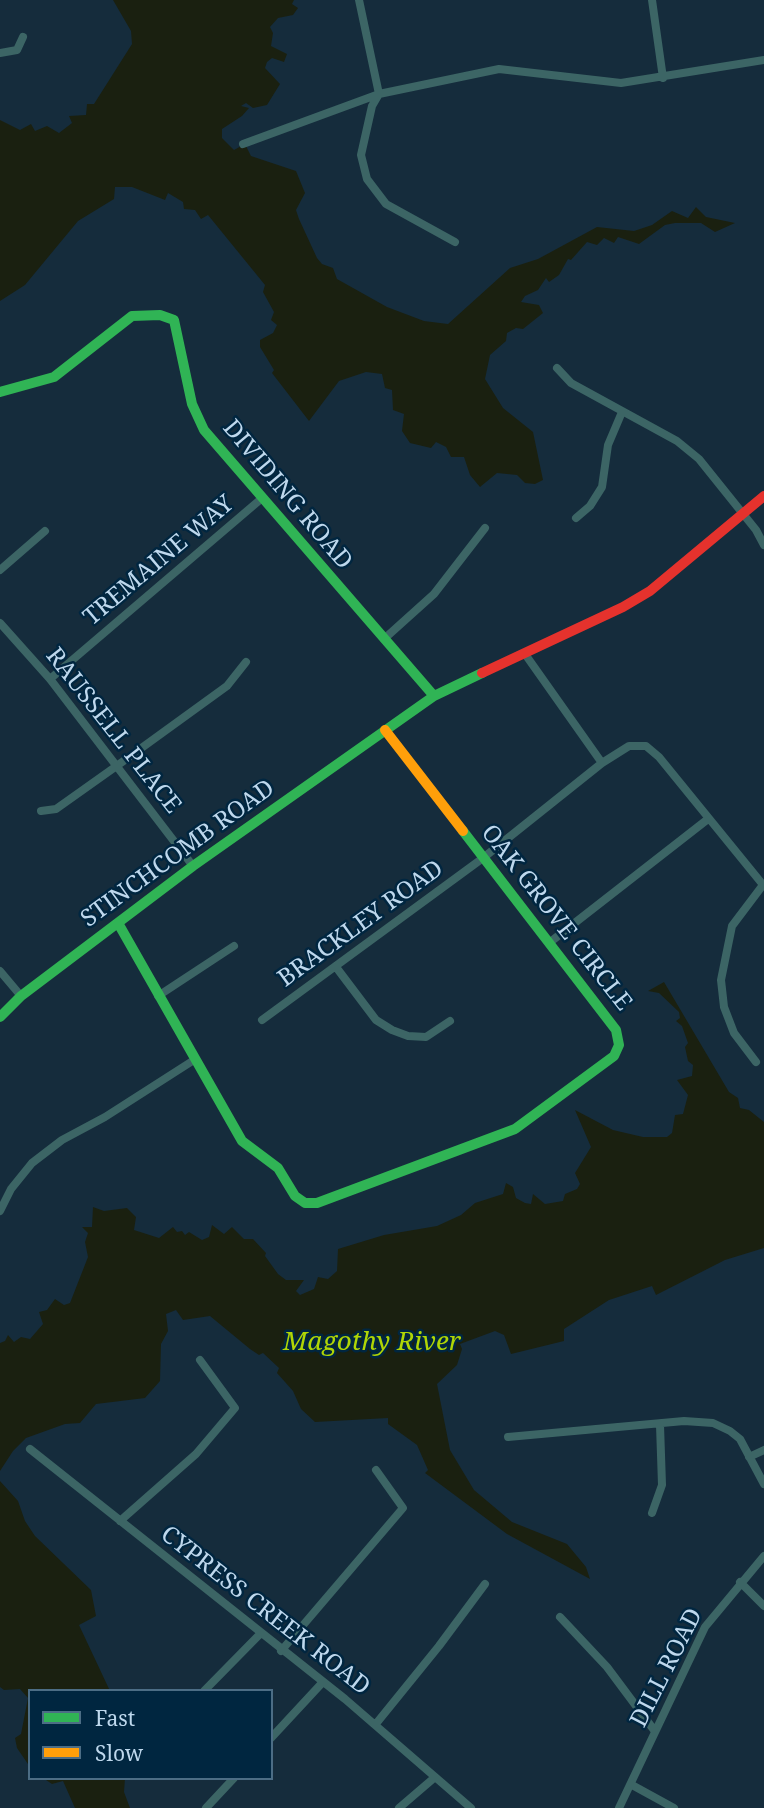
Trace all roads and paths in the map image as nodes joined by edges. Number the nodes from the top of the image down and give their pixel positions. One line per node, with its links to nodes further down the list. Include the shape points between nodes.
1 (359, 0): 7 (street)
2 (652, 0): 6 (street)
3 (23, 37): 4 (street, via 17,50)
4 (0, 53)
5 (764, 60): 6 (street)
6 (663, 78): 7 (street, via 621,83 499,69)
7 (379, 94): 8 (street); 9 (street, via 360,155 367,179 386,204)
8 (243, 144)
9 (455, 242)
10 (557, 368): 12 (street, via 571,383)
11 (0, 392): 14 (street, DIVIDING ROAD, via 54,377 132,316 160,315 174,320 192,404 204,430)
12 (622, 412): 15 (street, via 677,441 699,459); 16 (street, via 608,445 603,487)
13 (764, 496): 15 (street, STINCHCOMB ROAD)
14 (261, 499): 22 (street, DIVIDING ROAD); 25 (street, TREMAINE WAY)
15 (741, 514): 19 (street); 23 (street, STINCHCOMB ROAD, via 650,591)
16 (576, 518)
17 (485, 528): 22 (street, via 434,594)
18 (45, 531): 20 (street)
19 (764, 545)
20 (0, 570)
21 (0, 623): 25 (street, RAUSSELL PLACE)
22 (384, 639): 26 (street, DIVIDING ROAD)
23 (525, 654): 26 (street, STINCHCOMB ROAD); 28 (street)
24 (246, 662): 29 (street, via 228,686)
25 (50, 678): 29 (street, RAUSSELL PLACE)
26 (433, 696): 27 (street, STINCHCOMB ROAD)
27 (384, 730): 32 (street, OAK GROVE CIRCLE); 33 (street, STINCHCOMB ROAD)
28 (602, 763): 31 (street, BRACKLEY ROAD, via 629,746 646,746); 32 (street, BRACKLEY ROAD)
29 (118, 765): 30 (street, via 56,809); 33 (street, RAUSSELL PLACE)
30 (41, 811)
31 (708, 819): 34 (street, BRACKLEY ROAD); 36 (street)
32 (483, 858): 36 (street, OAK GROVE CIRCLE); 38 (street, BRACKLEY ROAD)
33 (193, 866): 35 (street, STINCHCOMB ROAD)
34 (764, 885): 46 (street, via 732,926 721,981 734,1033)
35 (118, 923): 40 (street, STINCHCOMB ROAD); 41 (street, OAK GROVE CIRCLE)
36 (549, 943): 45 (street, OAK GROVE CIRCLE, via 616,1030 619,1045 614,1056 515,1129 317,1203 305,1203 295,1196 278,1168 242,1141)
37 (234, 946): 41 (street)
38 (337, 967): 43 (street, BRACKLEY ROAD); 44 (street, via 376,1020 391,1030 426,1037)
39 (0, 971): 40 (street)
40 (21, 996): 42 (street, STINCHCOMB ROAD)
41 (158, 996): 45 (street, OAK GROVE CIRCLE)
42 (0, 1017)
43 (262, 1020)
44 (450, 1021)
45 (194, 1060): 47 (street, via 32,1163)
46 (756, 1062)
47 (0, 1211)
48 (200, 1360): 57 (street, via 235,1408 196,1454)
49 (660, 1425): 50 (street); 53 (street, via 697,1420 722,1426 740,1439); 56 (street, via 662,1485)
50 (509, 1437)
51 (30, 1449): 57 (street, CYPRESS CREEK ROAD)
52 (764, 1450): 53 (street)
53 (748, 1457): 55 (street)
54 (376, 1470): 64 (street, via 403,1508)
55 (764, 1484)
56 (652, 1513)
57 (120, 1521): 63 (street, CYPRESS CREEK ROAD)
58 (764, 1556): 59 (street, DILL ROAD)
59 (740, 1582): 61 (street); 68 (street, DILL ROAD, via 705,1627)
60 (485, 1584): 67 (street)
61 (764, 1606)
62 (559, 1617): 68 (street, via 607,1667)
63 (260, 1634): 64 (street, CYPRESS CREEK ROAD); 66 (street)
64 (281, 1651): 65 (street, CYPRESS CREEK ROAD)
65 (322, 1684): 67 (street, CYPRESS CREEK ROAD); 69 (street)
66 (206, 1689)
67 (375, 1725): 70 (street, CYPRESS CREEK ROAD)
68 (654, 1730): 72 (street, DILL ROAD)
69 (273, 1736)
70 (434, 1778): 74 (street); 75 (street, CYPRESS CREEK ROAD)
71 (232, 1780): 73 (street)
72 (632, 1785): 76 (street, DILL ROAD); 77 (street)
73 (206, 1808)
74 (399, 1808)
75 (471, 1808)
76 (619, 1808)
77 (674, 1808)

